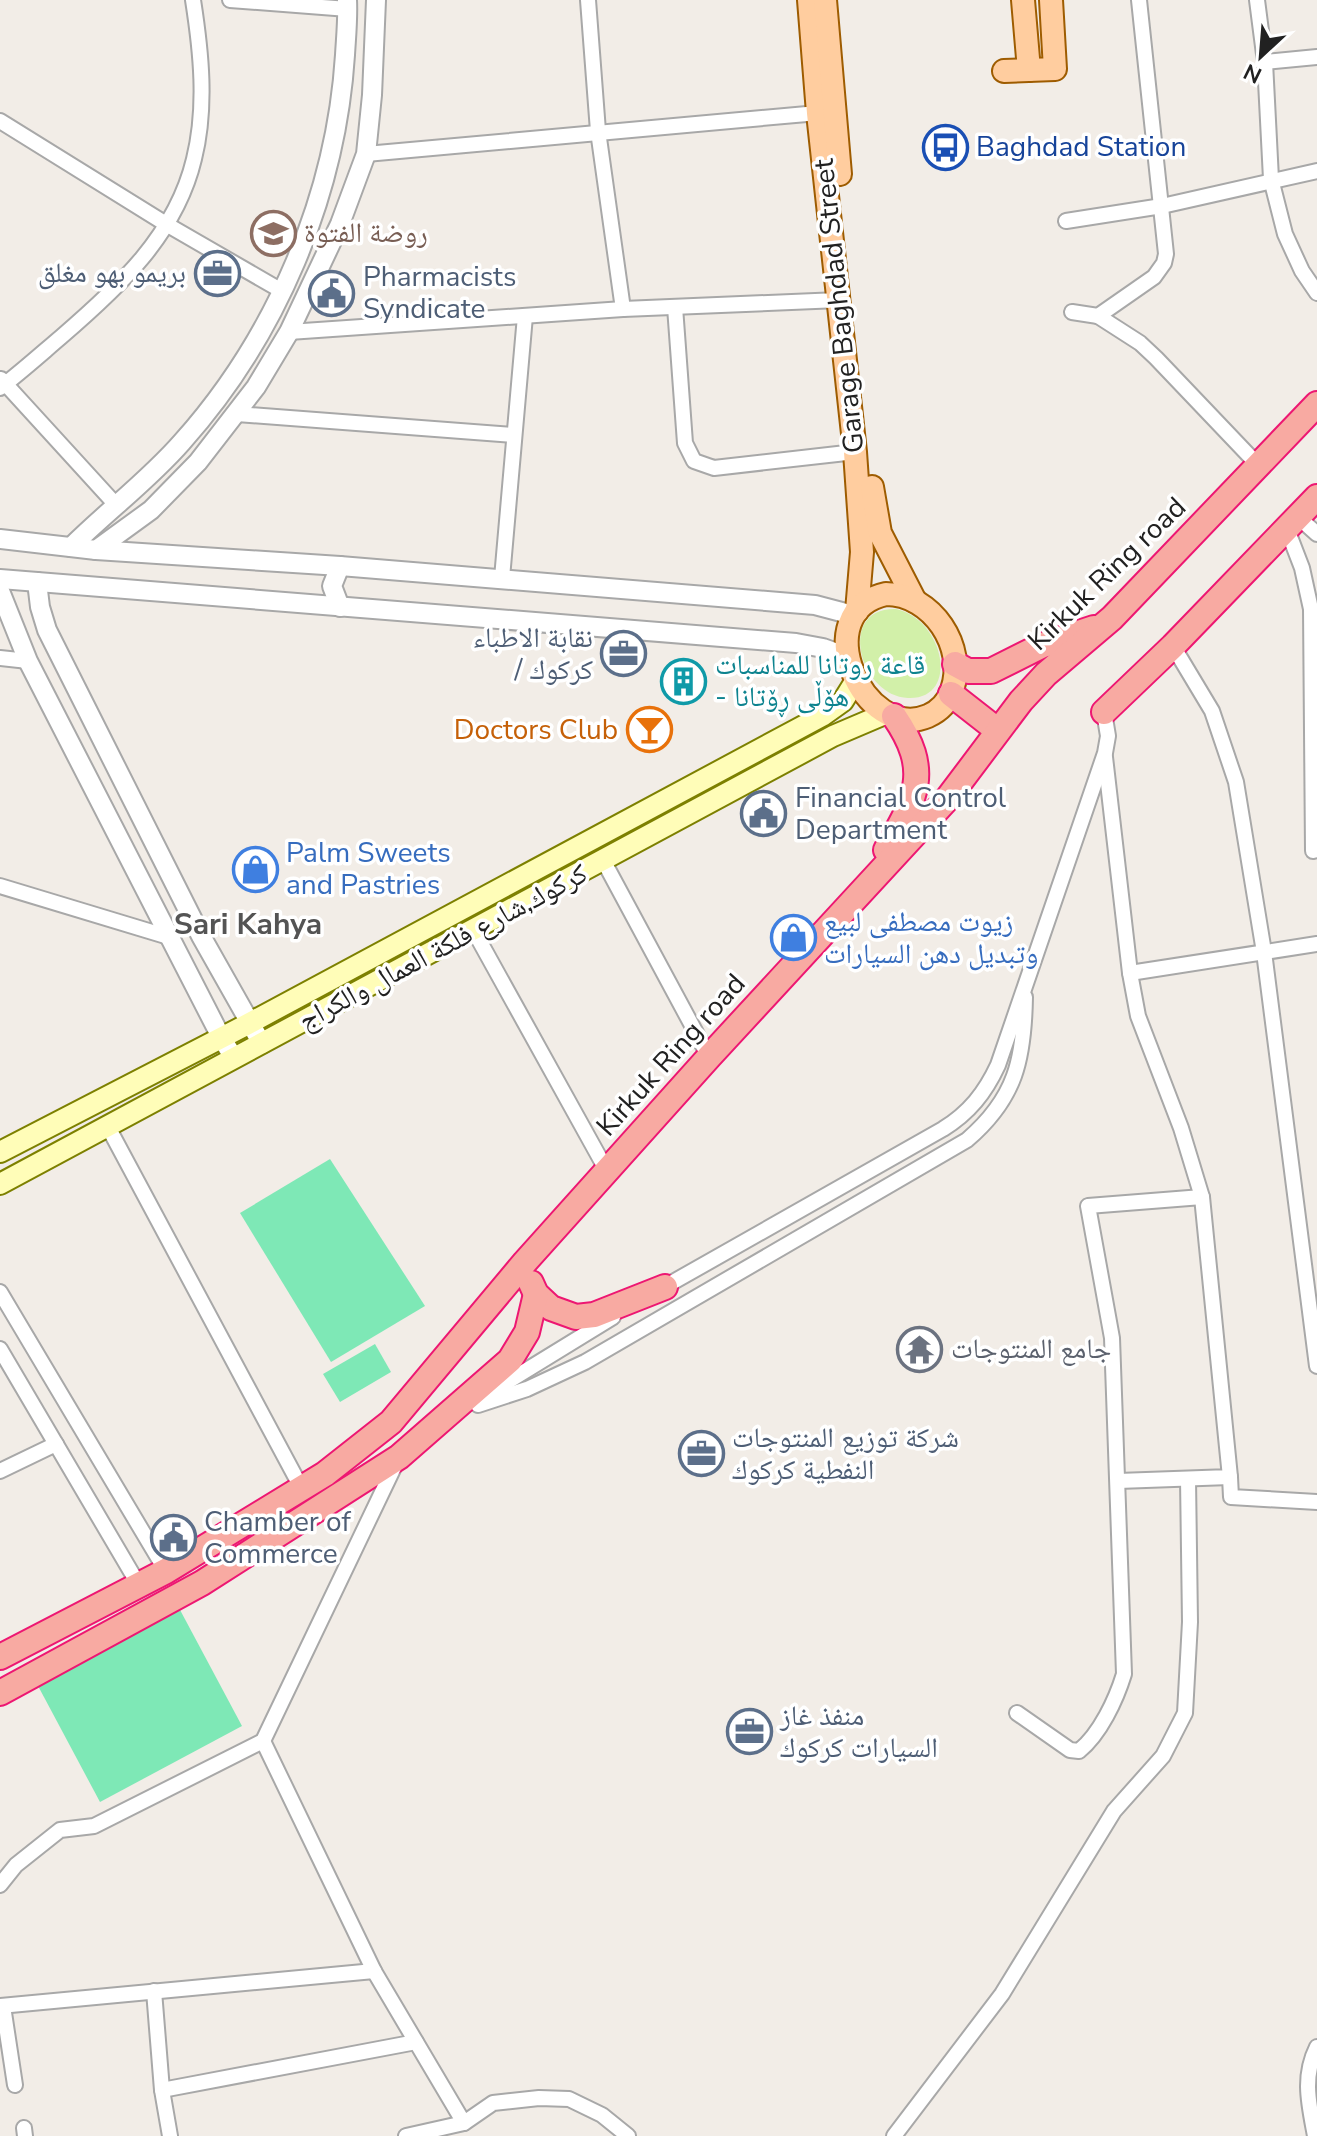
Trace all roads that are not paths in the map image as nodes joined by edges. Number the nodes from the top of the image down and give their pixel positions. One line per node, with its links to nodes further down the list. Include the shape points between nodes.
1 (193, 0): 25 (street, via 200,56 199,134 187,182)
2 (230, 0): 11 (street)
3 (376, 0): 19 (street)
4 (588, 0): 18 (street)
5 (809, 0): 16 (main road, Garage Baghdad Street)
6 (825, 0): 54 (main road, Garage Baghdad Street, via 874,509 884,544)
7 (1023, 0): 14 (main road)
8 (1051, 0): 14 (main road, via 1055,69)
9 (1139, 0): 22 (street)
10 (1257, 0): 13 (street)
11 (347, 5): 23 (street, via 339,110)
12 (1317, 57): 13 (street)
13 (1265, 62): 21 (street)
14 (1029, 70): 15 (main road)
15 (1004, 71)
16 (818, 113): 18 (street); 29 (main road, Garage Baghdad Street)
17 (0, 121): 25 (street)
18 (598, 131): 19 (street); 31 (street)
19 (366, 154): 26 (street)
20 (1317, 171): 21 (street)
21 (1271, 179): 22 (street); 28 (street, via 1285,234)
22 (1162, 206): 24 (street); 34 (street, via 1162,268)
23 (314, 213): 26 (street); 27 (street)
24 (1066, 221)
25 (166, 224): 27 (street); 36 (street, via 113,292)
26 (340, 224): 35 (street)
27 (282, 291): 43 (street, via 217,399 167,459)
28 (1317, 293)
29 (839, 300): 30 (street); 40 (main road, Garage Baghdad Street)
30 (675, 307): 31 (street); 40 (street, via 685,443 694,461 721,468)
31 (623, 309): 33 (street)
32 (1072, 312): 34 (street)
33 (525, 316): 35 (street); 39 (street)
34 (1098, 316): 41 (street, via 1140,343)
35 (289, 332): 38 (street)
36 (2, 383): 43 (street)
37 (1317, 404): 41 (highway, Kirkuk Ring road)
38 (237, 414): 39 (street); 48 (street, via 151,510)
39 (514, 435): 50 (street)
40 (855, 452): 56 (main road, Garage Baghdad Street, via 862,552)
41 (1258, 465): 58 (highway, Kirkuk Ring road)
42 (1317, 497): 44 (highway)
43 (117, 506): 47 (street)
44 (1292, 523): 45 (street); 57 (street); 59 (highway)
45 (1317, 534)
46 (0, 539): 47 (street)
47 (71, 547): 48 (street)
48 (96, 550): 49 (street)
49 (340, 566): 50 (street); 55 (street, via 332,586)
50 (502, 578): 56 (street, via 815,605)
51 (0, 579): 52 (street)
52 (37, 582): 55 (street); 80 (street, via 47,630)
53 (0, 591): 62 (street)
54 (915, 601): 56 (main road, via 886,594); 63 (main road, via 942,627)
55 (340, 607): 60 (street, via 796,643)
56 (855, 613): 60 (main road, via 847,634)
57 (1314, 614): 70 (street, via 1313,851)
58 (1104, 625): 63 (highway, via 1043,645 991,671 968,671); 68 (highway, Kirkuk Ring road, via 1033,688)
59 (1173, 646): 66 (highway); 77 (street, via 1201,688 1230,758)
60 (848, 657): 64 (main road)
61 (0, 658): 62 (street)
62 (28, 661): 75 (street)
63 (955, 664): 65 (main road)
64 (856, 680): 67 (main road); 80 (main road, كركوك,شارع فلكة العمال والكراج, via 830,712)
65 (951, 694): 67 (main road, via 923,718); 68 (highway)
66 (1104, 712): 69 (street)
67 (890, 715): 71 (main road, كركوك,شارع فلكة العمال والكراج, via 833,736); 72 (highway, via 910,745 916,777 910,810)
68 (997, 730): 72 (highway, Kirkuk Ring road, via 948,798)
69 (1105, 753): 78 (street); 79 (street)
70 (1317, 850)
71 (603, 860): 74 (main road, كركوك,شارع فلكة العمال والكراج); 83 (street)
72 (874, 879): 83 (highway, Kirkuk Ring road)
73 (0, 886): 75 (street)
74 (474, 931): 82 (main road, كركوك,شارع فلكة العمال والكراج); 87 (street)
75 (172, 938): 81 (street)
76 (1317, 944): 77 (street)
77 (1264, 952): 78 (street); 95 (street)
78 (1130, 973): 89 (street, via 1138,1016)
79 (1026, 983): 91 (street, via 992,1080 964,1114); 96 (street, via 1024,1043 1014,1080 995,1113 967,1140 585,1362)
80 (248, 1024): 81 (main road, كركوك,شارع فلكة العمال والكراج); 82 (street)
81 (221, 1037): 84 (street); 86 (main road, كركوك,شارع فلكة العمال والكراج)
82 (262, 1044): 84 (main road, كركوك,شارع فلكة العمال والكراج)
83 (709, 1057): 87 (highway, Kirkuk Ring road)
84 (234, 1058): 85 (main road, كركوك,شارع فلكة العمال والكراج)
85 (107, 1125): 88 (main road, كركوك,شارع فلكة العمال والكراج); 104 (street)
86 (0, 1152)
87 (607, 1171): 90 (highway, Kirkuk Ring road)
88 (0, 1184)
89 (1202, 1197): 101 (street); 103 (street, via 1088,1206 1112,1338)
90 (525, 1262): 93 (highway); 104 (highway, Kirkuk Ring road, via 391,1422)
91 (665, 1287): 93 (highway, via 576,1317 559,1313); 96 (street)
92 (0, 1292): 106 (street)
93 (536, 1294): 97 (highway, via 531,1322 517,1351)
94 (0, 1349): 98 (street)
95 (1317, 1366)
96 (466, 1409): 97 (street)
97 (432, 1427): 99 (highway)
98 (56, 1444): 100 (street); 107 (street)
99 (399, 1457): 109 (highway, via 202,1583); 112 (street)
100 (0, 1471)
101 (1230, 1477): 102 (street); 105 (street, via 1231,1497)
102 (1188, 1479): 103 (street); 125 (street, via 1185,1713 1163,1756 1114,1811 1002,1994)
103 (1118, 1481): 111 (street, via 1124,1674 1118,1692 1079,1751)
104 (302, 1489): 106 (highway, Kirkuk Ring road)
105 (1317, 1502)
106 (166, 1571): 107 (highway, Kirkuk Ring road)
107 (140, 1587): 108 (highway, Kirkuk Ring road)
108 (4, 1655): 109 (highway)
109 (22, 1682): 110 (highway)
110 (0, 1693)
111 (1017, 1713)
112 (263, 1741): 113 (street, via 94,1826 60,1830); 114 (street)
113 (0, 1885)
114 (374, 1971): 115 (street); 117 (street)
115 (154, 1991): 116 (street); 120 (street)
116 (2, 2006): 119 (street)
117 (416, 2042): 120 (street); 121 (street)
118 (1317, 2047): 126 (street, via 1306,2085)
119 (15, 2085)
120 (162, 2090): 122 (street)
121 (464, 2123): 123 (street); 124 (street, via 493,2103 569,2099)
122 (170, 2136)
123 (406, 2136)
124 (628, 2136)
125 (894, 2136)
126 (1315, 2136)

